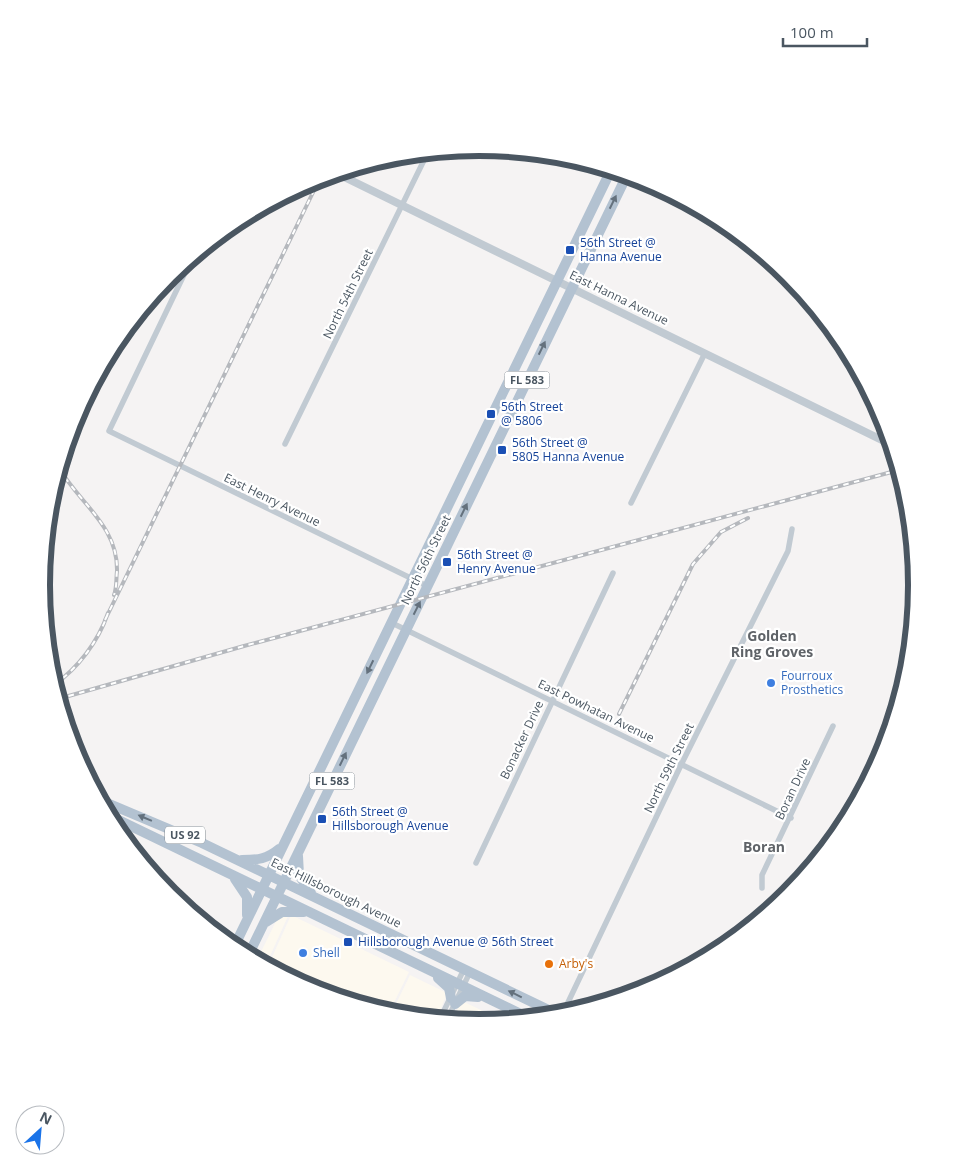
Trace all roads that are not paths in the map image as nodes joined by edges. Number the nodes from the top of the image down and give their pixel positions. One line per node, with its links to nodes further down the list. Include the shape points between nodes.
1 (424, 160): 5 (street, North 54th Street)
2 (608, 176): 7 (main road, North 56th Street / FL 583)
3 (346, 178): 5 (street, East Hanna Avenue)
4 (624, 182): 8 (main road, North 56th Street / FL 583, one-way to 4)
5 (402, 205): 7 (street, East Hanna Avenue); 13 (street, North 54th Street)
6 (186, 272): 17 (street, East Henry Avenue, via 109,431)
7 (557, 281): 8 (street, East Hanna Avenue); 10 (main road, North 56th Street / FL 583)
8 (572, 288): 9 (street, East Hanna Avenue); 11 (main road, North 56th Street / FL 583, one-way to 8)
9 (705, 353): 12 (street, East Hanna Avenue); 14 (street)
10 (485, 429): 11 (main road); 17 (main road, North 56th Street / FL 583)
11 (500, 436): 18 (main road, North 56th Street / FL 583, one-way to 11)
12 (882, 440)
13 (285, 444)
14 (632, 503)
15 (792, 529): 23 (street, North 59th Street, via 788,551)
16 (613, 573): 21 (street, Bonacker Drive)
17 (412, 579): 18 (street, East Henry Avenue); 19 (main road, North 56th Street / FL 583)
18 (427, 586): 20 (main road, North 56th Street / FL 583, one-way to 18)
19 (392, 623): 20 (street, East Powhatan Avenue); 27 (main road, North 56th Street / FL 583, one-way to 27)
20 (405, 630): 21 (street, East Powhatan Avenue); 28 (main road, North 56th Street / FL 583, one-way to 20)
21 (551, 701): 23 (street, East Powhatan Avenue); 30 (street, Bonacker Drive)
22 (833, 726): 25 (street, Boran Drive)
23 (682, 765): 25 (street, East Powhatan Avenue); 48 (street, North 59th Street)
24 (110, 804): 29 (main road, East Hillsborough Avenue / US 92, one-way to 24)
25 (791, 818): 34 (street, Boran Drive, via 762,875)
26 (121, 821): 31 (main road, US 92)
27 (283, 845): 29 (main road, via 262,860); 32 (main road, North 56th Street / FL 583)
28 (299, 850): 33 (main road, North 56th Street / FL 583); 37 (main road, via 299,876)
29 (238, 860): 32 (main road, East Hillsborough Avenue / US 92)
30 (476, 863)
31 (231, 874): 35 (main road, US 92); 39 (main road, via 247,897)
32 (269, 875): 33 (main road, East Hillsborough Avenue / US 92); 35 (main road, North 56th Street / FL 583)
33 (284, 881): 36 (main road, North 56th Street / FL 583); 37 (main road, East Hillsborough Avenue / US 92)
34 (762, 888)
35 (262, 889): 36 (main road, US 92); 39 (main road, North 56th Street / FL 583)
36 (277, 896): 38 (main road, US 92); 40 (main road, North 56th Street / FL 583)
37 (315, 897): 44 (main road, East Hillsborough Avenue / US 92)
38 (310, 912): 40 (main road, via 282,912); 43 (main road, US 92)
39 (246, 921): 41 (main road, North 56th Street / FL 583)
40 (263, 925): 42 (main road, North 56th Street / FL 583)
41 (238, 939)
42 (251, 949)
43 (418, 965): 45 (main road, US 92); 46 (main road, via 445,983)
44 (467, 971): 45 (street); 49 (main road, East Hillsborough Avenue / US 92, one-way to 44)
45 (460, 985): 46 (street); 47 (main road, US 92)
46 (453, 1001): 47 (main road, via 469,995); 50 (street); 52 (street)
47 (494, 1001): 51 (main road, US 92)
48 (566, 1005)
49 (547, 1008)
50 (445, 1012)
51 (517, 1012)
52 (449, 1013)

